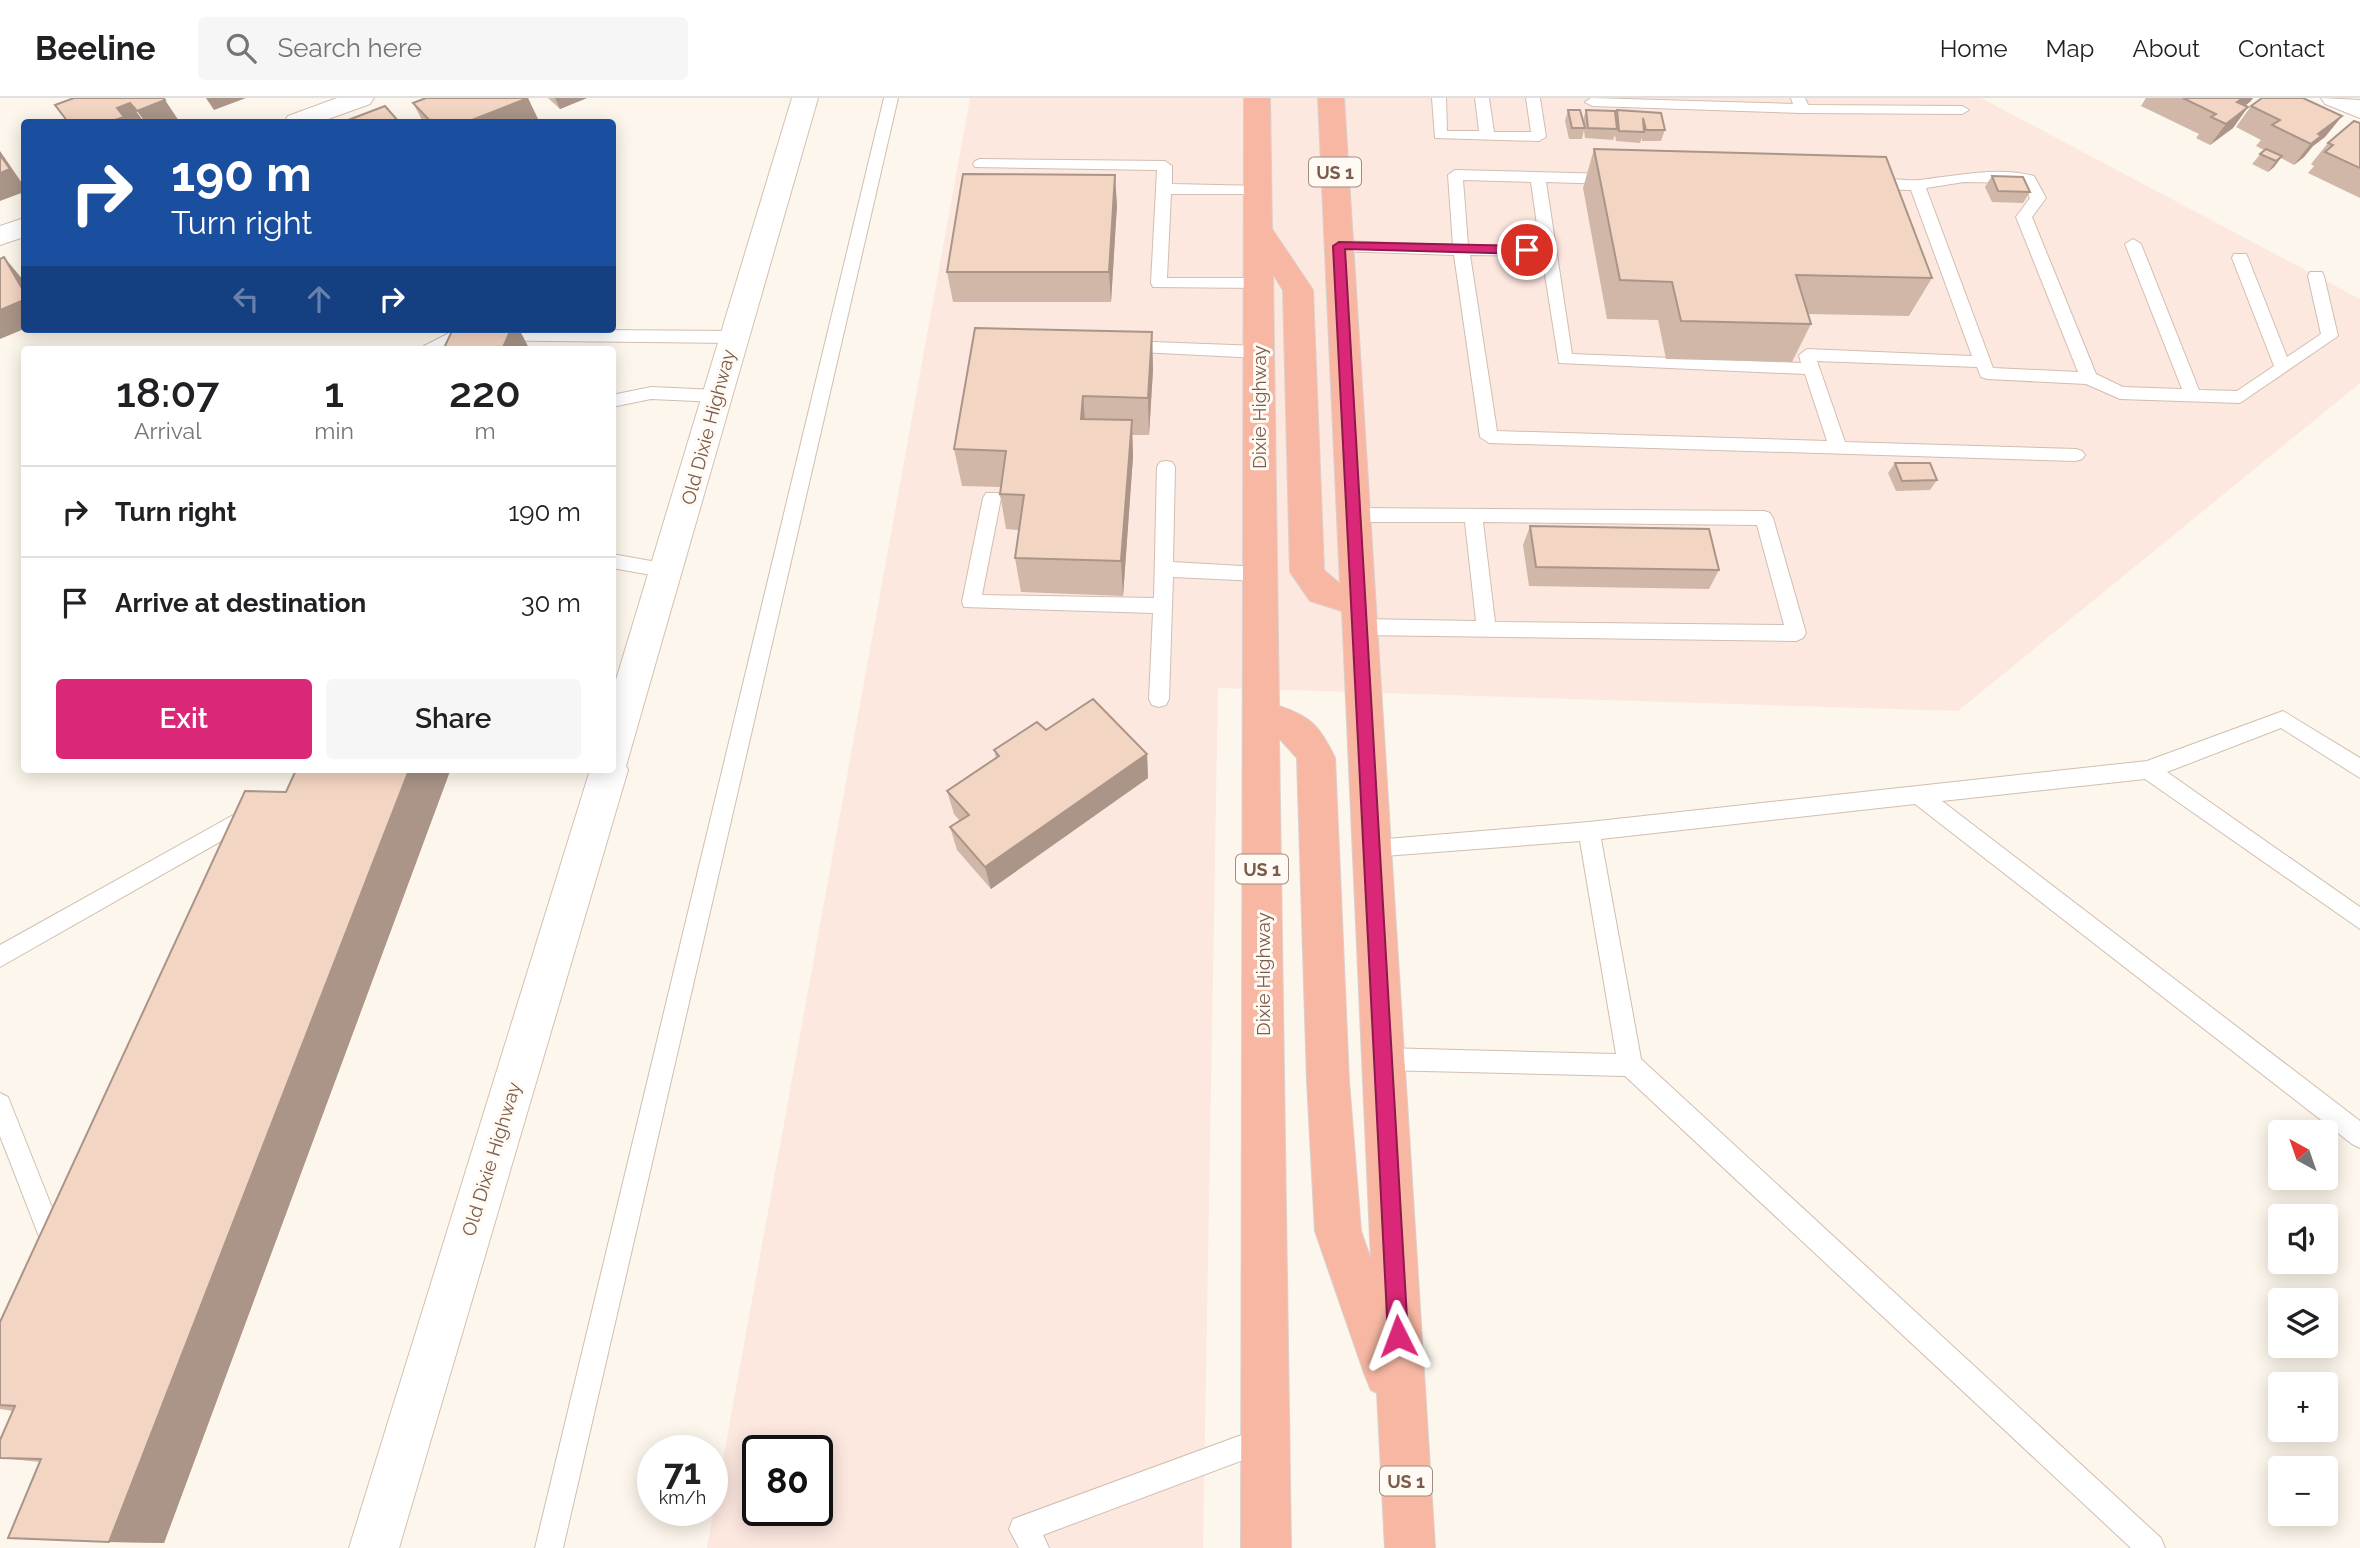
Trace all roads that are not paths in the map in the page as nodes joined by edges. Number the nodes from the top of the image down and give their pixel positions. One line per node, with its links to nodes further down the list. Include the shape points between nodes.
1 (361, 98): 14 (street)
2 (805, 98): 33 (street, Old Dixie Highway)
3 (891, 98): 77 (lane)
4 (1257, 98): 22 (highway, US 1)
5 (1331, 98): 27 (highway, US 1)
6 (1439, 98): 15 (lane, via 1440,135)
7 (1482, 98): 15 (lane)
8 (1533, 98): 15 (lane, via 1539,137)
9 (2334, 98): 13 (street)
10 (1592, 102): 11 (lane)
11 (1800, 104): 12 (lane)
12 (1962, 110)
13 (2360, 110)
14 (305, 119)
15 (1487, 136)
16 (980, 164): 21 (lane, via 1165,166)
17 (1538, 177): 18 (lane); 28 (lane, via 1455,175); 29 (lane)
18 (1633, 179)
19 (1850, 183): 20 (lane)
20 (1917, 185): 37 (lane); 40 (lane, via 1964,177 2029,179 2038,198 2024,217)
21 (1164, 189): 22 (lane); 32 (lane, via 1159,283)
22 (1257, 189): 24 (highway, Dixie Highway / US 1)
23 (21, 228): 25 (street)
24 (1257, 228): 32 (highway, Dixie Highway / US 1); 55 (highway, via 1298,290 1307,572 1319,591)
25 (0, 236)
26 (2133, 244): 41 (lane)
27 (1339, 246): 28 (lane); 48 (highway, US 1)
28 (1461, 250): 29 (lane); 44 (lane, via 1489,437)
29 (1549, 251): 39 (lane, via 1565,359)
30 (2240, 258): 38 (lane)
31 (2316, 276): 38 (lane, via 2330,336)
32 (1258, 283): 36 (highway, Dixie Highway / US 1)
33 (733, 337): 34 (lane, via 459,334); 42 (street, Old Dixie Highway)
34 (437, 346)
35 (1113, 346): 36 (lane)
36 (1259, 352): 53 (highway, Dixie Highway / US 1)
37 (1983, 362): 39 (lane, via 1807,355); 40 (lane, via 1987,373)
38 (2283, 368): 41 (lane, via 2240,397)
39 (1812, 369): 44 (lane)
40 (2089, 378): 41 (lane, via 2120,393)
41 (2193, 395)
42 (718, 396): 43 (lane, via 670,392); 52 (street, Old Dixie Highway)
43 (616, 399)
44 (1838, 448): 45 (lane)
45 (2076, 455)
46 (1166, 467): 51 (lane)
47 (992, 498): 54 (lane, via 971,602)
48 (1353, 515): 49 (lane); 55 (highway, US 1)
49 (1473, 515): 56 (lane); 56 (lane, via 1764,518 1796,633)
50 (616, 562): 52 (lane)
51 (1164, 569): 53 (lane); 54 (lane)
52 (668, 571): 59 (street, Old Dixie Highway)
53 (1259, 574): 58 (highway, Dixie Highway / US 1)
54 (1163, 607): 57 (lane)
55 (1359, 612): 56 (lane); 66 (highway, US 1)
56 (1486, 629)
57 (1159, 699)
58 (1261, 716): 74 (highway, via 1286,722 1306,736 1316,758 1338,1231); 75 (highway, Dixie Highway / US 1)
59 (616, 744)
60 (2360, 769): 61 (lane, via 2283,719)
61 (2148, 770): 63 (lane); 67 (lane)
62 (607, 773): 76 (street, Old Dixie Highway)
63 (1920, 796): 65 (lane); 72 (lane)
64 (267, 805): 68 (lane)
65 (1589, 831): 66 (lane); 70 (lane)
66 (1371, 848): 69 (highway, US 1)
67 (2360, 919)
68 (0, 957)
69 (1383, 1059): 70 (lane); 74 (highway, US 1)
70 (1630, 1065): 81 (lane)
71 (0, 1105): 73 (lane)
72 (2360, 1136)
73 (49, 1230)
74 (1402, 1415): 80 (highway, US 1)
75 (1266, 1439): 78 (lane, via 1023,1529); 79 (highway, Dixie Highway / US 1)
76 (374, 1548)
77 (549, 1548)
78 (1035, 1548)
79 (1266, 1548)
80 (1410, 1548)
81 (2151, 1548)

